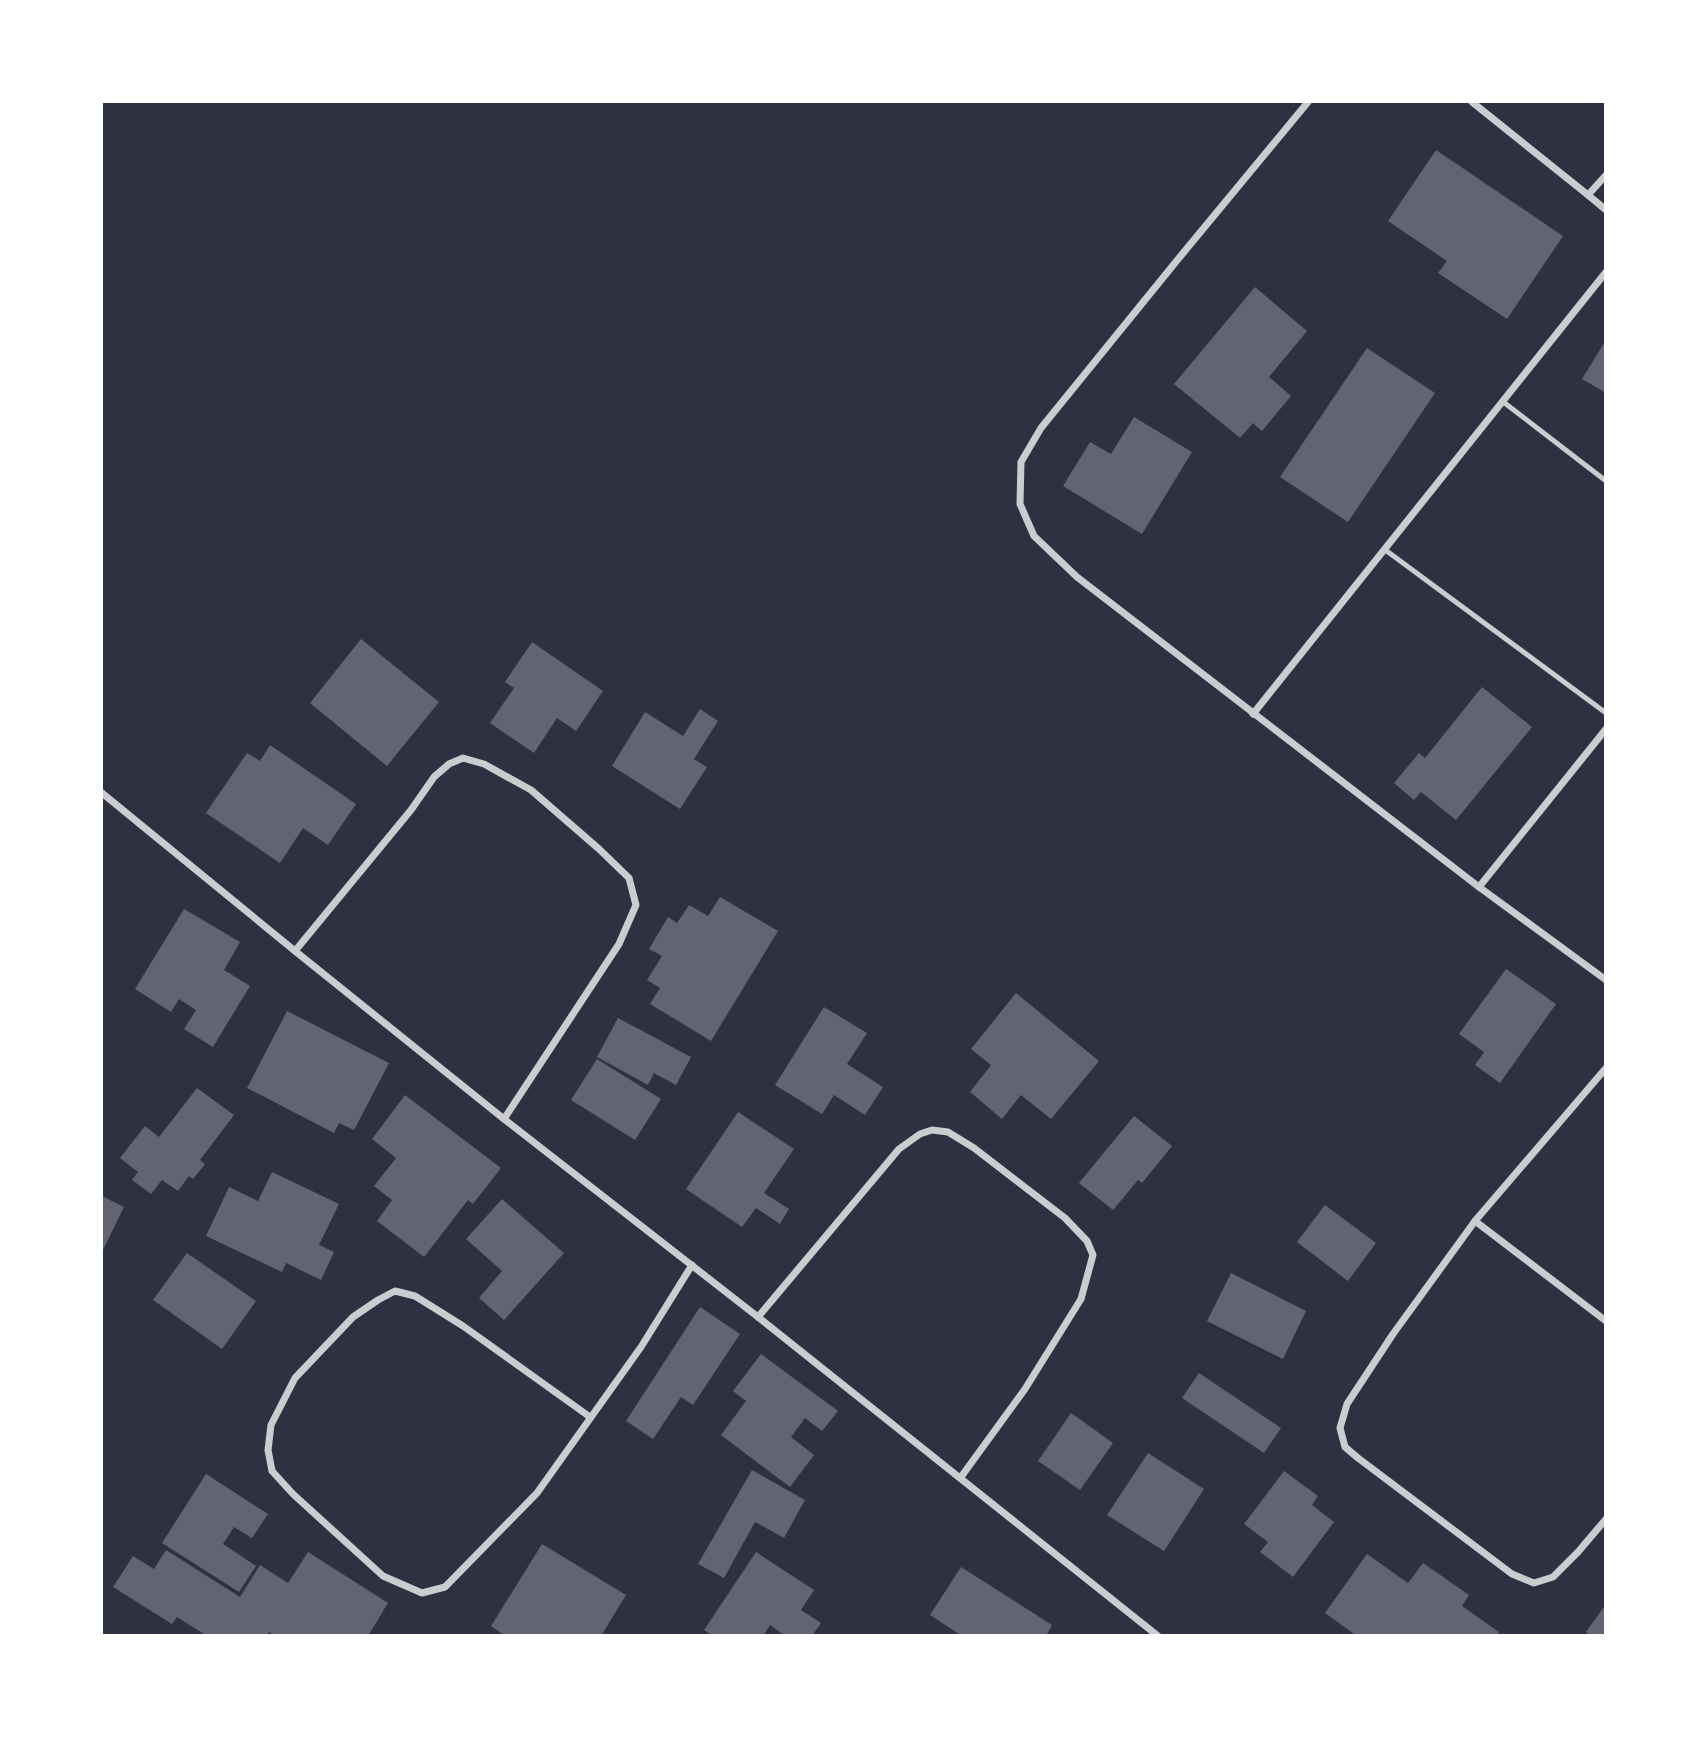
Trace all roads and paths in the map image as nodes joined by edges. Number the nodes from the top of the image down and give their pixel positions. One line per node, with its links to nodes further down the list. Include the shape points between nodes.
1 (1308, 102): 11 (street, via 1041,428 1021,462 1020,504 1034,537 1077,577)
2 (1472, 102): 4 (street)
3 (1605, 175): 4 (street)
4 (1588, 195): 5 (street)
5 (1605, 210)
6 (1605, 271): 7 (street)
7 (1502, 401): 8 (lane); 9 (street)
8 (1605, 481)
9 (1384, 549): 10 (lane); 11 (street)
10 (1605, 713)
11 (1252, 714): 14 (street)
12 (1605, 729): 14 (street)
13 (102, 793): 15 (street)
14 (1479, 887): 16 (street)
15 (295, 951): 18 (street); 18 (street, via 449,764 463,758 484,764 531,790 629,878 636,905 619,944)
16 (1605, 980)
17 (1605, 1068): 19 (street)
18 (504, 1119): 20 (street)
19 (1475, 1221): 22 (street); 25 (street, via 1347,1404 1340,1428 1345,1447 1512,1574 1534,1583 1553,1577)
20 (692, 1265): 21 (street); 23 (street)
21 (758, 1317): 24 (street); 24 (street, via 899,1149 932,1130 948,1132 974,1148 1065,1217 1093,1255 1081,1299 1025,1389)
22 (1605, 1321)
23 (590, 1418): 23 (street, via 463,1326 415,1296 394,1291 353,1317 295,1378 271,1425 268,1450 272,1471 293,1494 383,1576 422,1593 445,1587 537,1493)
24 (961, 1477): 26 (street)
25 (1605, 1519)
26 (1158, 1636)

